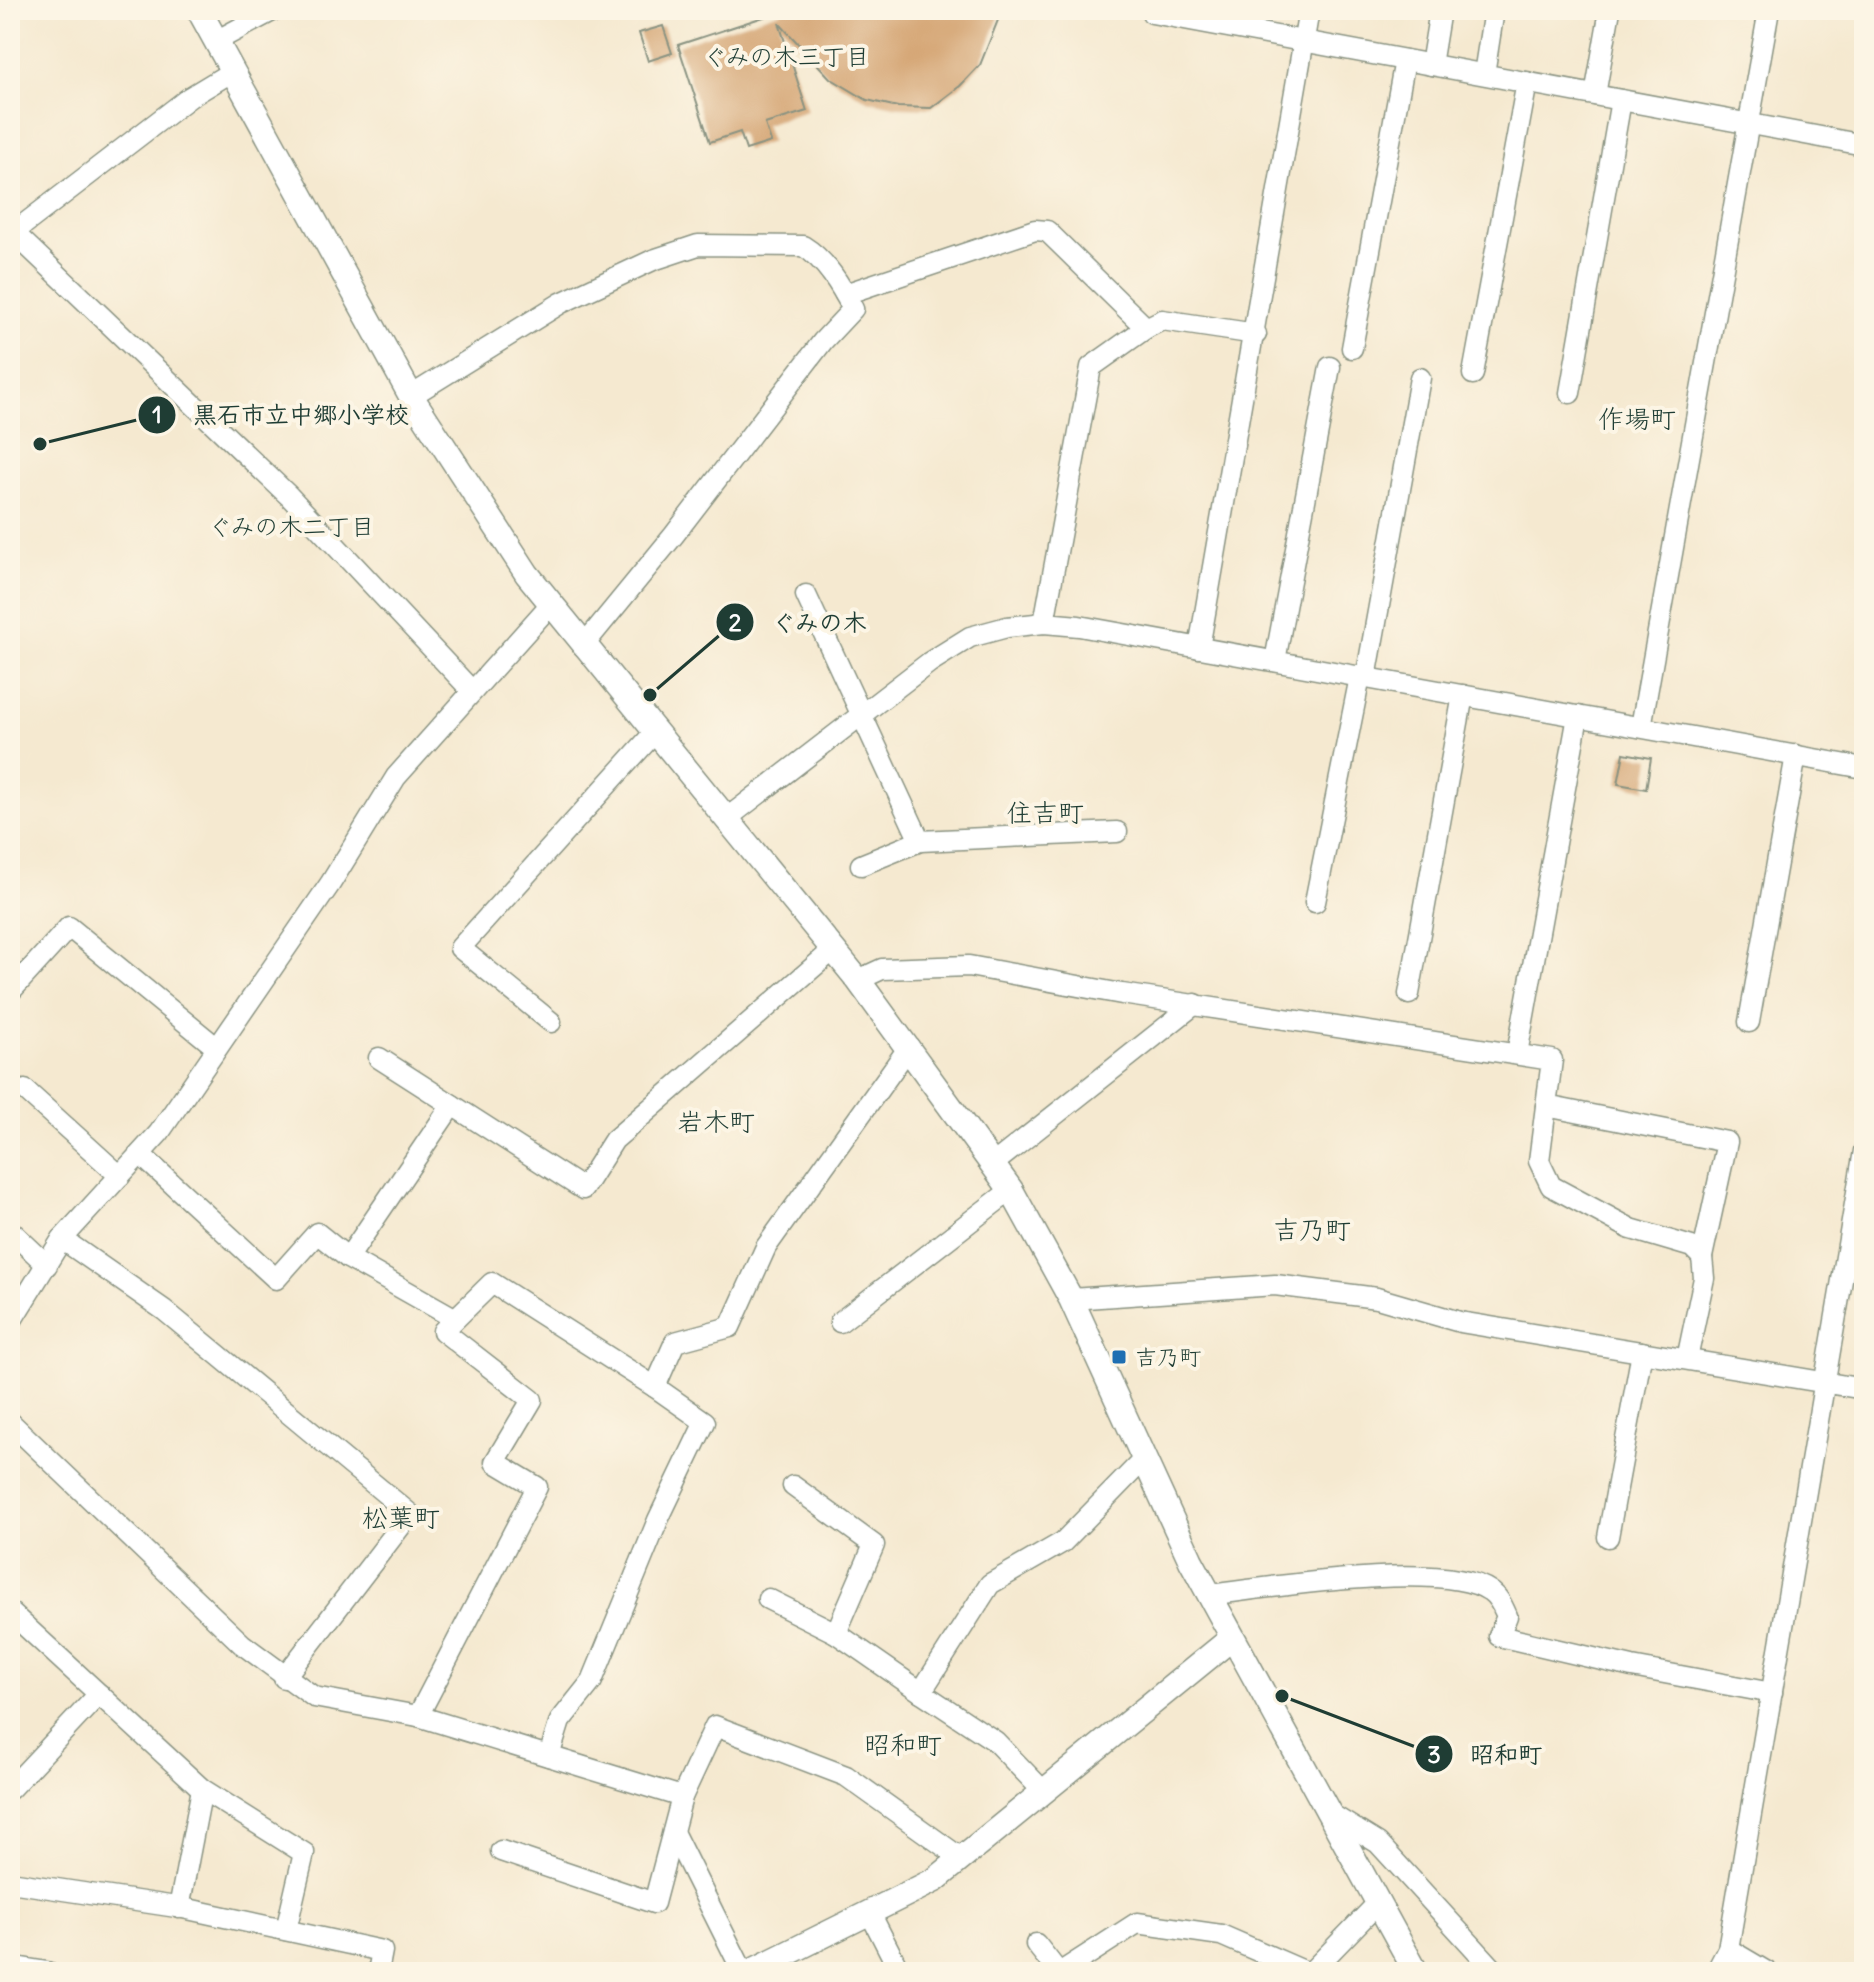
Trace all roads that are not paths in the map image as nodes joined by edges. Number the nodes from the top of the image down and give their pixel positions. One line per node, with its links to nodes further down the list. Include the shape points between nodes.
1 (199, 10): 9 (street)
2 (274, 10): 9 (street)
3 (1309, 10): 10 (street)
4 (1440, 10): 12 (street)
5 (1494, 10): 14 (street)
6 (1610, 10): 16 (street)
7 (1769, 10): 18 (street)
8 (1146, 11): 10 (street)
9 (216, 41): 13 (street)
10 (1303, 41): 11 (street); 23 (street)
11 (1405, 60): 12 (street); 24 (street)
12 (1431, 65): 14 (street)
13 (233, 71): 20 (street, via 190,97); 29 (street)
14 (1484, 74): 15 (street)
15 (1527, 82): 16 (street); 26 (street)
16 (1595, 95): 17 (street)
17 (1621, 100): 18 (street); 28 (street)
18 (1749, 123): 19 (street); 41 (street)
19 (1864, 145)
20 (12, 230): 37 (street, via 289,496)
21 (845, 294): 22 (street, via 1035,230 1047,231); 29 (street, via 817,255 803,246 698,245 561,303); 33 (street, via 853,309)
22 (1146, 328): 23 (street, via 1162,320); 32 (street, via 1091,367)
23 (1256, 334): 34 (street)
24 (1352, 348)
25 (1330, 367): 35 (street)
26 (1473, 374)
27 (1420, 378): 36 (street)
28 (1570, 393)
29 (411, 396): 31 (street)
30 (806, 595): 39 (street)
31 (551, 604): 33 (street); 37 (street)
32 (1044, 623): 34 (street); 39 (street, via 970,637)
33 (583, 646): 42 (street)
34 (1199, 648): 35 (street)
35 (1275, 661): 36 (street)
36 (1363, 678): 38 (street); 49 (street)
37 (472, 691): 58 (street, via 396,777)
38 (1463, 695): 40 (street); 53 (street)
39 (862, 714): 45 (street); 47 (street)
40 (1578, 716): 41 (street); 59 (street)
41 (1641, 727): 43 (street)
42 (655, 732): 45 (street); 55 (street, via 460,948)
43 (1796, 755): 44 (street); 56 (street)
44 (1864, 768)
45 (726, 819): 50 (street)
46 (1117, 832): 47 (street)
47 (920, 841): 48 (street)
48 (861, 865)
49 (1315, 902)
50 (833, 950): 51 (street); 62 (street, via 614,1140 583,1189)
51 (858, 980): 54 (street, via 882,969 969,966); 57 (street)
52 (10, 992): 58 (street, via 69,927)
53 (1409, 994)
54 (1195, 1004): 59 (street); 66 (street)
55 (551, 1022)
56 (1749, 1022)
57 (909, 1047): 66 (street); 81 (street, via 766,1247 730,1327 675,1342)
58 (217, 1048): 65 (street)
59 (1517, 1054): 63 (street, via 1552,1060)
60 (379, 1058): 62 (street)
61 (25, 1090): 67 (street)
62 (452, 1105): 72 (street)
63 (1546, 1106): 71 (street, via 1539,1161 1551,1186 1631,1229 1692,1247); 71 (street, via 1727,1142)
64 (1864, 1151): 80 (street)
65 (141, 1155): 67 (street); 72 (street, via 276,1279 317,1233)
66 (993, 1164): 68 (street)
67 (120, 1176): 70 (street)
68 (1011, 1190): 74 (street); 77 (street)
69 (10, 1230): 73 (street)
70 (62, 1239): 73 (street); 92 (street, via 164,1310 410,1514)
71 (1702, 1257): 79 (street, via 1704,1278)
72 (348, 1258): 76 (street)
73 (47, 1265): 75 (street)
74 (1071, 1299): 78 (street, via 1275,1285 1377,1298 1460,1322); 84 (street)
75 (13, 1313)
76 (454, 1318): 81 (street, via 492,1283); 96 (street, via 443,1331 532,1400 495,1462 537,1487)
77 (840, 1322)
78 (1642, 1352): 79 (street); 86 (street)
79 (1687, 1359): 80 (street)
80 (1824, 1383): 82 (street); 94 (street)
81 (655, 1387): 97 (street, via 705,1422 592,1681 560,1721)
82 (1864, 1389)
83 (10, 1422): 92 (street)
84 (1144, 1459): 87 (street); 93 (street, via 1063,1542 990,1584)
85 (793, 1486): 90 (street, via 874,1545)
86 (1608, 1537)
87 (1209, 1595): 91 (street); 94 (street, via 1382,1577 1467,1581 1501,1602 1507,1616 1499,1636)
88 (768, 1599): 90 (street)
89 (10, 1612): 95 (street)
90 (836, 1633): 93 (street)
91 (1232, 1638): 100 (street); 102 (street)
92 (284, 1678): 96 (street, via 314,1697)
93 (921, 1692): 100 (street, via 995,1741)
94 (1772, 1693): 112 (street)
95 (99, 1694): 98 (street); 99 (street)
96 (418, 1716): 97 (street)
97 (549, 1756): 101 (street)
98 (10, 1789)
99 (202, 1789): 108 (street); 110 (street, via 304,1853)
100 (1044, 1792): 105 (street)
101 (682, 1797): 103 (street); 105 (street, via 715,1726 846,1776)
102 (1326, 1811): 107 (street); 122 (street, via 1378,1843)
103 (673, 1832): 104 (street, via 654,1903); 116 (street)
104 (501, 1851)
105 (962, 1859): 109 (street, via 935,1880)
106 (10, 1882): 108 (street)
107 (1377, 1904): 120 (street); 121 (street)
108 (179, 1908): 110 (street)
109 (870, 1913): 117 (street); 118 (street)
110 (286, 1930): 115 (street, via 382,1951)
111 (1036, 1944): 119 (street)
112 (1728, 1949): 123 (street); 124 (street)
113 (10, 1966): 114 (street)
114 (47, 1972)
115 (378, 1972)
116 (743, 1972)
117 (750, 1972)
118 (900, 1972)
119 (1059, 1972): 120 (street, via 1137,1923 1221,1935)
120 (1309, 1972)
121 (1416, 1972)
122 (1496, 1972)
123 (1716, 1972)
124 (1767, 1972)

